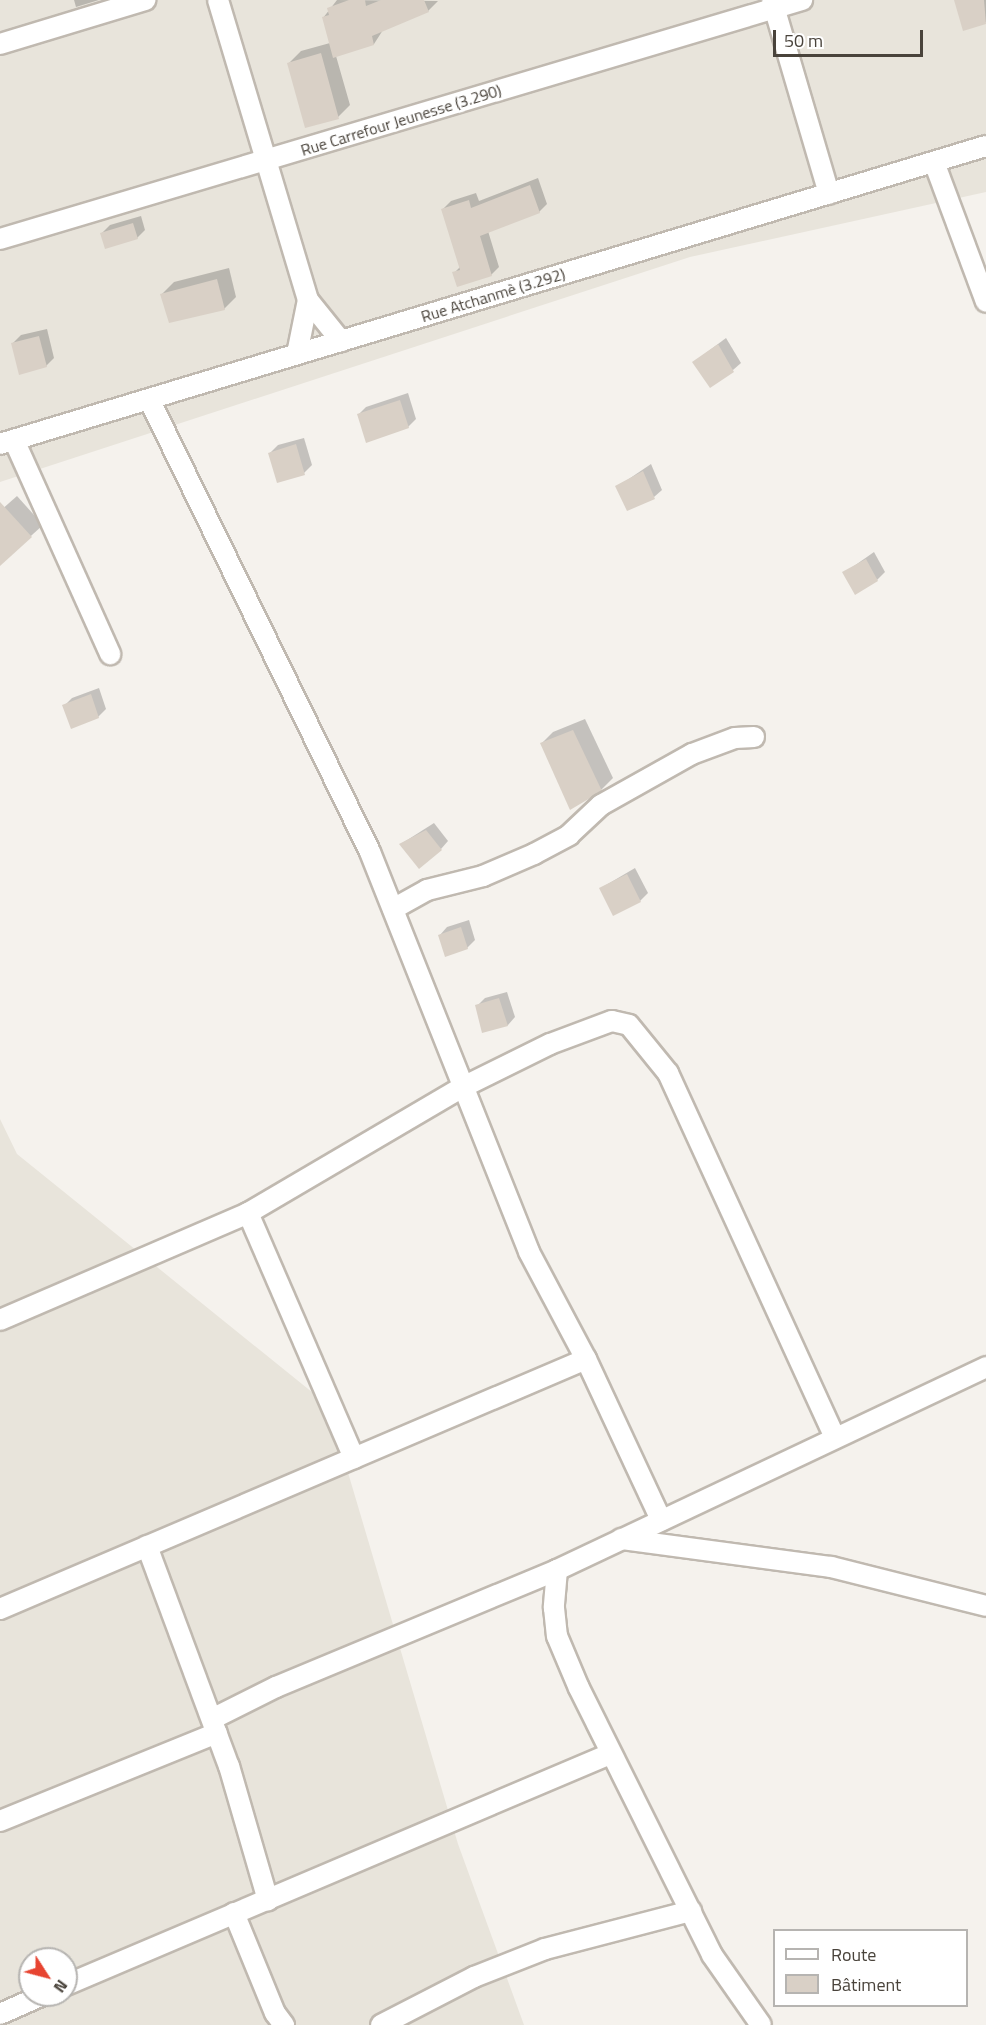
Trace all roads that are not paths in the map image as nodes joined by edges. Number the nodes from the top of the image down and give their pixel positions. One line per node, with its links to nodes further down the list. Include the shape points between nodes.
1 (145, 0): 5 (street)
2 (218, 0): 7 (street)
3 (802, 0): 4 (street, Rue Carrefour Jeunesse (3.290))
4 (773, 4): 7 (street, Rue Carrefour Jeunesse (3.290)); 9 (street)
5 (0, 44)
6 (986, 146): 8 (street, Rue Atchanmè (3.292))
7 (269, 159): 10 (street, Rue Carrefour Jeunesse (3.290)); 11 (street)
8 (934, 162): 9 (street, Rue Atchanmè (3.292)); 12 (street)
9 (829, 194): 13 (street, Rue Atchanmè (3.292))
10 (0, 239)
11 (308, 300): 13 (street); 14 (street)
12 (986, 302)
13 (341, 341): 14 (street, Rue Atchanmè (3.292))
14 (297, 354): 15 (street, Rue Atchanmè (3.292))
15 (149, 399): 16 (street, Rue Atchanmè (3.292)); 19 (street, via 370,852)
16 (7, 442): 17 (street)
17 (110, 654)
18 (754, 736): 19 (street, via 735,738 692,754 601,805 569,835 534,854 483,876 427,890)
19 (393, 909): 20 (street)
20 (463, 1087): 21 (street); 23 (street, via 529,1252); 25 (street, via 571,1036 612,1021 629,1025 668,1073 683,1102)
21 (248, 1213): 22 (street); 26 (street)
22 (0, 1320)
23 (586, 1359): 26 (street); 27 (street)
24 (986, 1367): 25 (street)
25 (835, 1438): 27 (street)
26 (354, 1458): 29 (street)
27 (661, 1520): 28 (street)
28 (621, 1539): 30 (street); 31 (street, via 831,1567)
29 (147, 1546): 32 (street); 33 (street)
30 (557, 1570): 33 (street, via 276,1687); 34 (street, via 557,1636)
31 (986, 1606)
32 (0, 1609)
33 (215, 1726): 35 (street); 36 (street)
34 (610, 1754): 36 (street); 37 (street)
35 (0, 1821)
36 (268, 1900): 38 (street)
37 (691, 1911): 43 (street, via 545,1949 474,1977); 44 (street, via 712,1955)
38 (234, 1913): 39 (street); 42 (street, via 275,2013)
39 (78, 1980)
40 (18, 2006): 41 (street)
41 (0, 2014)
42 (284, 2025)
43 (381, 2025)
44 (761, 2025)

